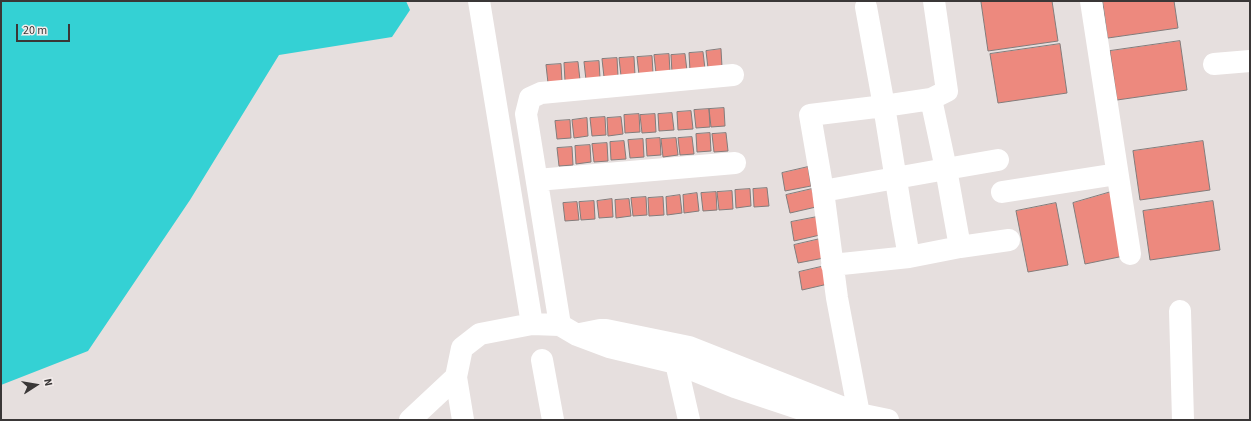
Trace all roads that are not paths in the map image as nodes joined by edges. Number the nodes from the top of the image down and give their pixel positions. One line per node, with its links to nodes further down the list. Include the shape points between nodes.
1 (479, 1): 24 (street)
2 (934, 1): 8 (street, via 947,91)
3 (1091, 1): 13 (street)
4 (866, 7): 9 (street)
5 (1250, 61): 6 (street)
6 (1214, 64)
7 (733, 75): 15 (street, via 541,93 530,98 526,114)
8 (931, 99): 9 (street); 12 (street)
9 (884, 106): 14 (street); 16 (street, via 810,115)
10 (998, 160): 12 (street)
11 (735, 163): 15 (street)
12 (946, 169): 14 (street); 19 (street)
13 (1117, 174): 17 (street); 20 (street)
14 (896, 179): 16 (street); 21 (street)
15 (537, 180): 25 (street)
16 (822, 191): 22 (street)
17 (1002, 192)
18 (1009, 240): 19 (street)
19 (960, 247): 21 (street)
20 (1130, 254)
21 (909, 257): 22 (street)
22 (832, 265): 29 (street)
23 (1180, 311): 36 (street)
24 (532, 324): 25 (street); 28 (street, via 480,334 462,348)
25 (568, 330): 27 (street, via 610,348); 29 (street, via 606,330 689,347)
26 (542, 360): 32 (street)
27 (676, 363): 33 (street); 34 (street, via 735,388)
28 (456, 377): 30 (street); 31 (street)
29 (859, 414): 35 (street)
30 (410, 420)
31 (463, 420)
32 (553, 420)
33 (689, 420)
34 (834, 420)
35 (888, 420)
36 (1183, 420)

